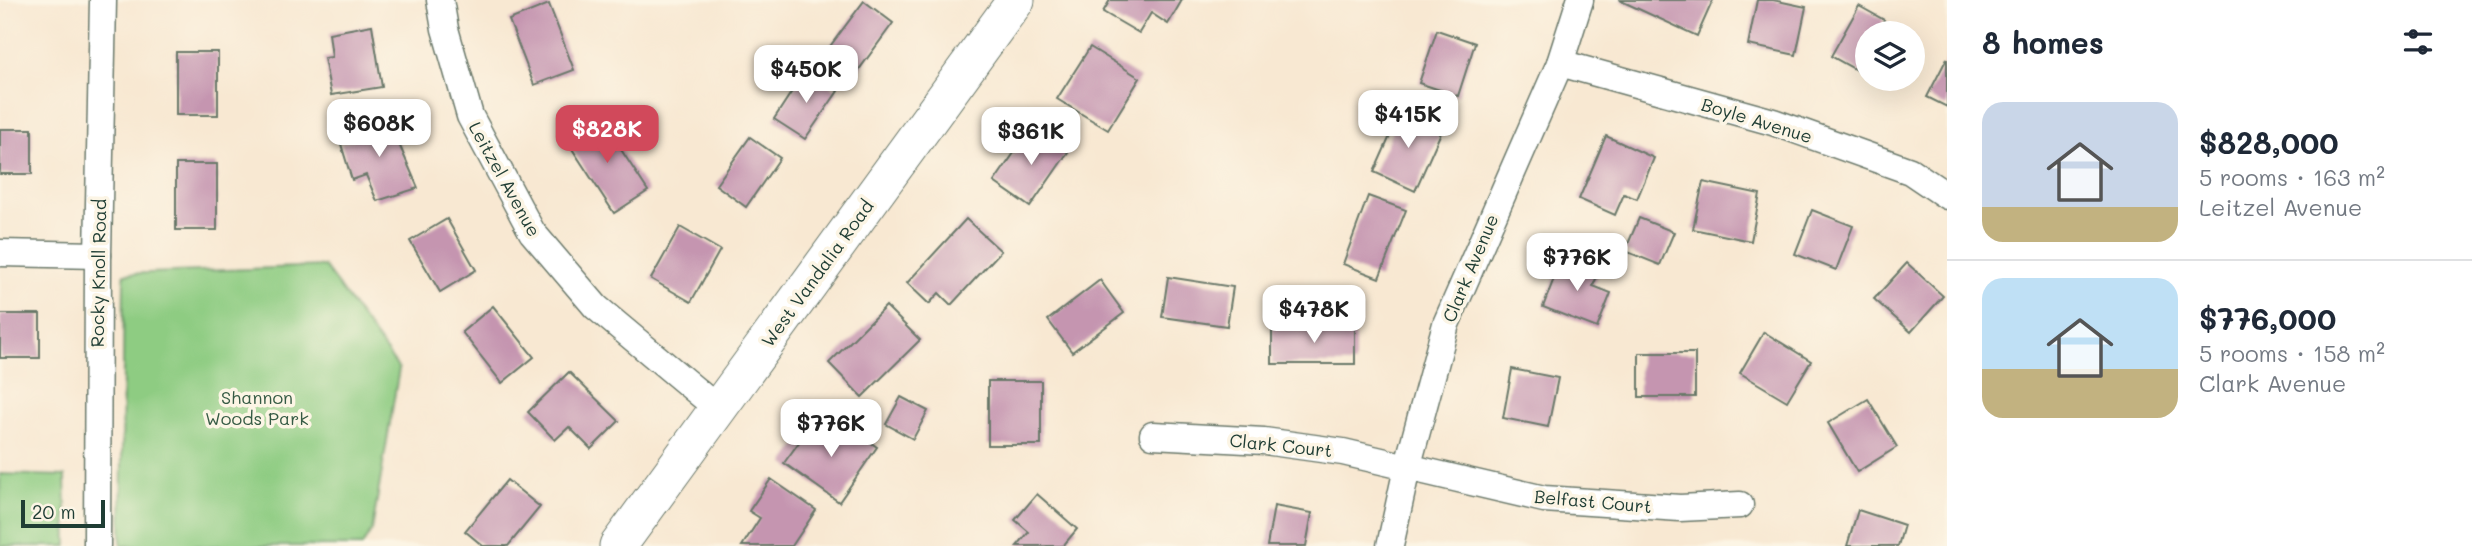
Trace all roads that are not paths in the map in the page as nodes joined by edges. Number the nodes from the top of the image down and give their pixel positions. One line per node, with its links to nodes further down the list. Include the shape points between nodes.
1 (103, 0): 8 (street, Rocky Knoll Road)
2 (440, 0): 9 (street, Leitzel Avenue, via 470,116 532,232 596,307)
3 (1016, 0): 9 (main road, West Vandalia Road)
4 (1580, 0): 5 (street, Clark Avenue)
5 (1560, 63): 6 (street, Boyle Avenue, via 1773,122 1910,171); 11 (street, Clark Avenue, via 1446,324)
6 (1947, 196)
7 (0, 253): 8 (street)
8 (98, 255): 13 (street, Rocky Knoll Road)
9 (718, 410): 14 (main road, West Vandalia Road)
10 (1153, 435): 11 (street, Clark Court, via 1264,441 1343,452)
11 (1406, 468): 12 (street, Belfast Court, via 1544,499 1680,508); 15 (street, Clark Avenue)
12 (1740, 505)
13 (97, 546)
14 (618, 546)
15 (1390, 546)

